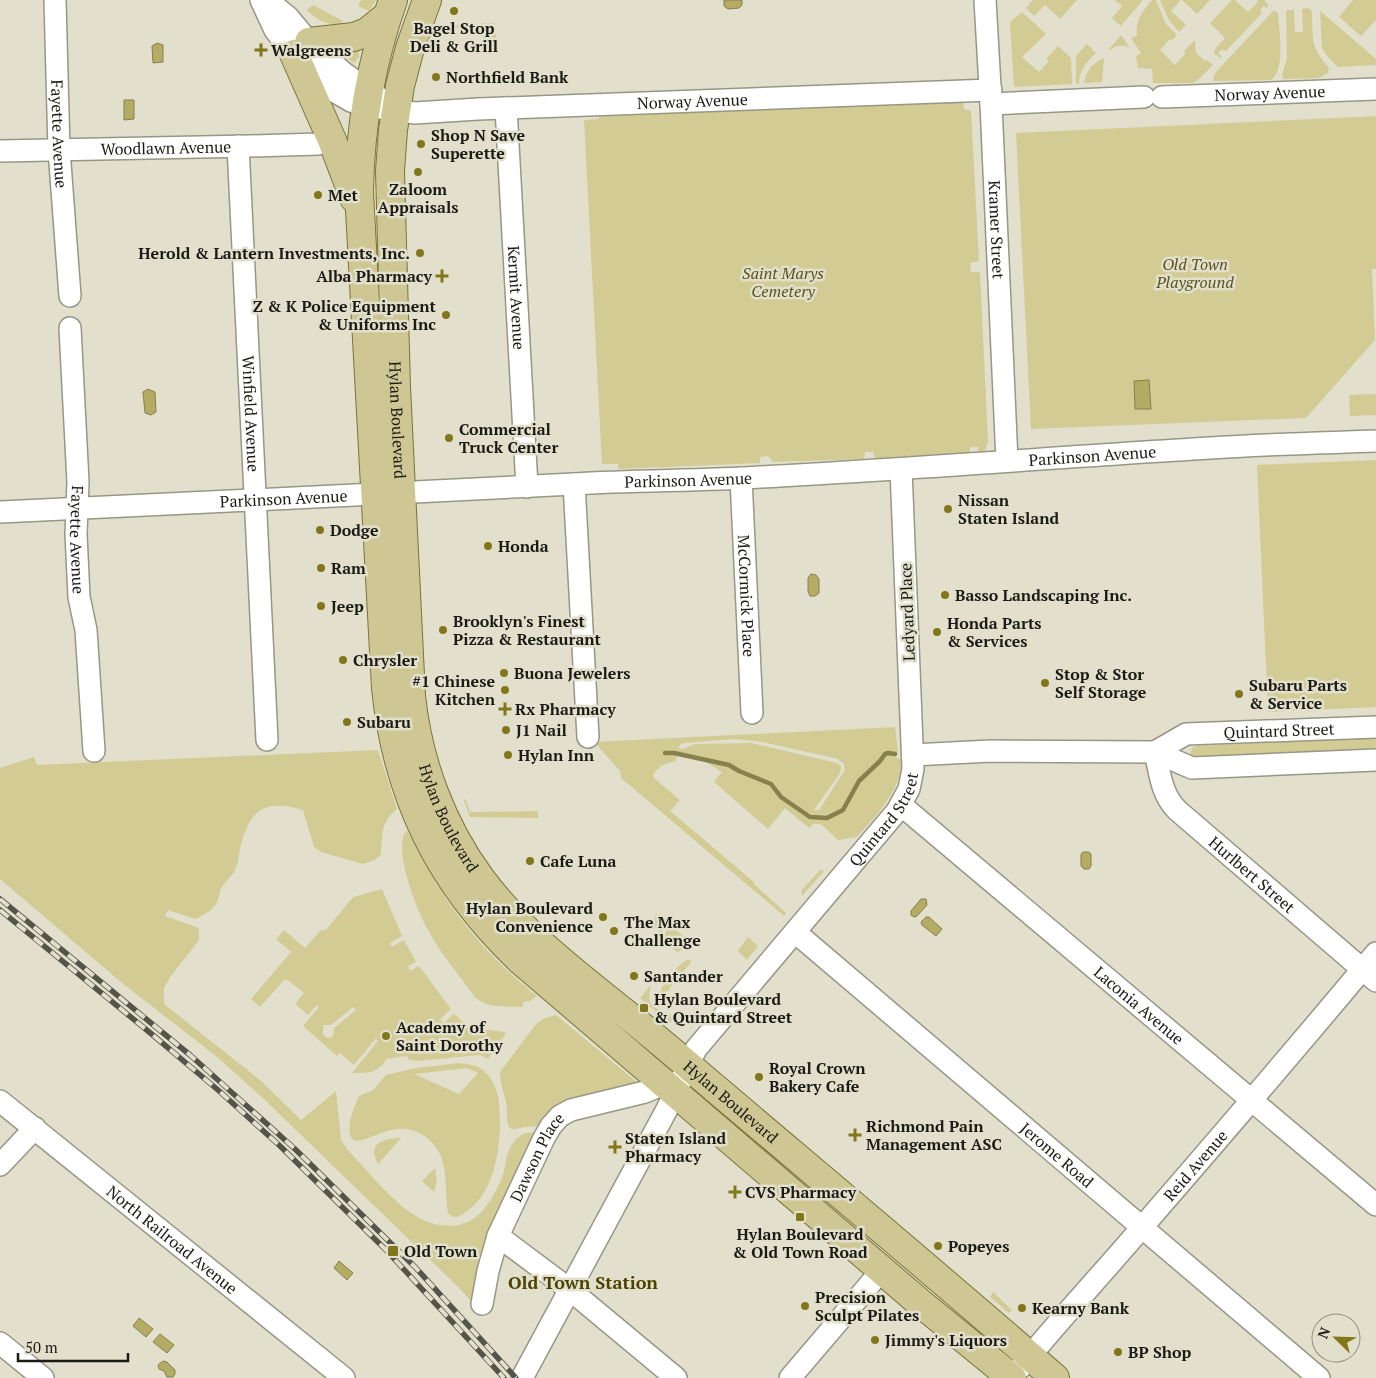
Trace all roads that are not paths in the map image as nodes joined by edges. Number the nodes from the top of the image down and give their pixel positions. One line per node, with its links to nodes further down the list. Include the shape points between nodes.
1 (55, 0): 16 (street, Fayette Avenue)
2 (261, 0): 7 (street, via 275,30)
3 (267, 0): 7 (street, via 288,16)
4 (427, 0): 12 (main road, Hylan Boulevard, via 408,55)
5 (985, 0): 9 (street, Kramer Street)
6 (390, 8): 7 (main road, via 367,32); 10 (main road, Hylan Boulevard)
7 (302, 48): 10 (street, Norway Avenue, via 314,75 337,93 351,101); 13 (main road)
8 (1376, 89): 9 (street, Norway Avenue, via 1153,97)
9 (991, 97): 11 (street, Norway Avenue); 21 (street, Kramer Street)
10 (367, 98): 12 (street, Norway Avenue); 17 (main road, Hylan Boulevard, via 360,158)
11 (506, 108): 12 (street, Norway Avenue, via 415,113); 25 (street, Kermit Avenue)
12 (396, 109): 26 (main road, Hylan Boulevard, via 390,201)
13 (332, 140): 14 (street, Woodlawn Avenue, via 318,144); 17 (main road)
14 (238, 146): 16 (street, Woodlawn Avenue); 27 (street, Winfield Avenue)
15 (0, 150): 16 (street, Woodlawn Avenue)
16 (59, 150): 18 (street, Fayette Avenue)
17 (360, 211): 26 (main road, Hylan Boulevard)
18 (70, 296)
19 (70, 328): 28 (street, Fayette Avenue)
20 (1376, 441): 21 (street, Parkinson Avenue)
21 (1007, 461): 22 (street, Parkinson Avenue)
22 (901, 470): 23 (street, Parkinson Avenue); 36 (street, Ledyard Place)
23 (741, 478): 24 (street, Parkinson Avenue); 30 (street, McCormick Place)
24 (574, 484): 25 (street, Parkinson Avenue); 32 (street)
25 (527, 487): 26 (street, Parkinson Avenue)
26 (389, 494): 27 (street, Parkinson Avenue); 42 (main road, Hylan Boulevard, via 417,738 435,797 464,854 521,925); 43 (main road, Hylan Boulevard, via 384,664 388,713 398,760 422,828 452,881 502,943)
27 (255, 501): 28 (street, Parkinson Avenue); 33 (street, Winfield Avenue)
28 (77, 508): 29 (street, Parkinson Avenue); 34 (street, Fayette Avenue, via 79,597 86,630)
29 (0, 512)
30 (752, 713)
31 (1376, 727): 35 (street, Quintard Street, via 1186,734)
32 (588, 737)
33 (266, 740)
34 (94, 751)
35 (1155, 752): 36 (street, Quintard Street, via 990,751); 37 (street, Quintard Street, via 1192,768); 41 (street, Hurlbert Street, via 1169,802)
36 (913, 755): 38 (street, Quintard Street, via 911,782)
37 (1376, 760)
38 (901, 805): 39 (street, Quintard Street); 45 (street, Laconia Avenue)
39 (795, 932): 42 (street, Quintard Street, via 696,1048); 49 (street, Jerome Road)
40 (1376, 953): 41 (street, Reid Avenue)
41 (1369, 975): 45 (street, Reid Avenue)
42 (688, 1065): 43 (street, Quintard Street); 55 (main road, Hylan Boulevard)
43 (669, 1088): 50 (street, Dawson Place, via 584,1106 560,1116 544,1138); 51 (main road, Hylan Boulevard); 52 (street, Quintard Street)
44 (0, 1100): 46 (street, North Railroad Avenue)
45 (1252, 1100): 48 (street, Laconia Avenue); 49 (street, Reid Avenue)
46 (34, 1128): 47 (street); 57 (street, North Railroad Avenue)
47 (0, 1165)
48 (1376, 1205)
49 (1142, 1227): 55 (street, Reid Avenue); 63 (street, Jerome Road)
50 (498, 1236): 52 (street); 53 (street, Dawson Place)
51 (882, 1270): 60 (street); 61 (main road, Hylan Boulevard)
52 (569, 1289): 58 (street, Quintard Street); 59 (street)
53 (482, 1304)
54 (0, 1343): 56 (street)
55 (1030, 1356): 61 (street, Reid Avenue); 62 (main road, Hylan Boulevard)
56 (42, 1378)
57 (344, 1378)
58 (522, 1378)
59 (676, 1378)
60 (790, 1378)
61 (1012, 1378)
62 (1055, 1378)
63 (1319, 1378)

